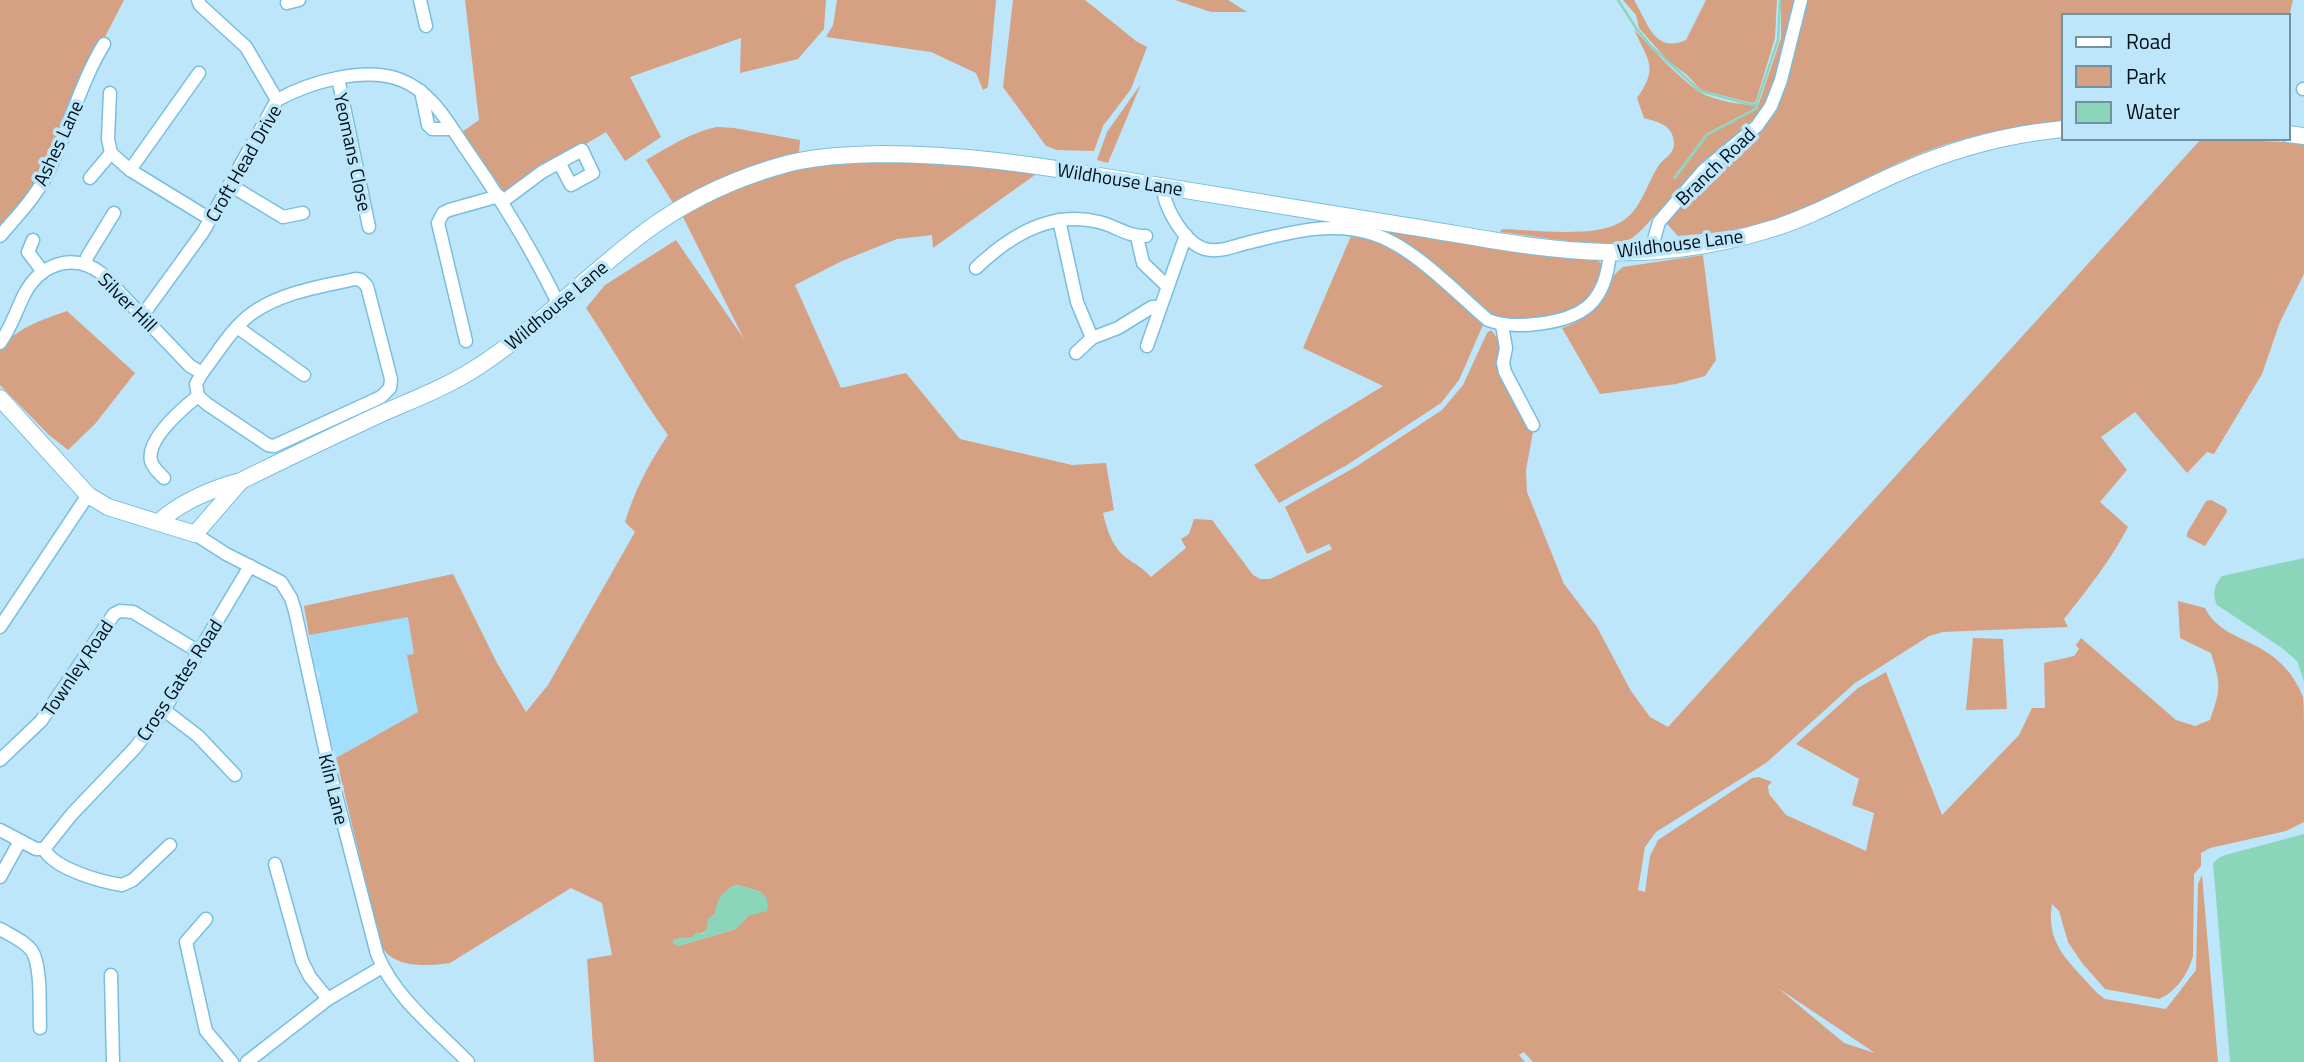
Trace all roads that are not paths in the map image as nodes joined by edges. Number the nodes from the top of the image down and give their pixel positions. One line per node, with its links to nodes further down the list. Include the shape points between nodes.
1 (198, 0): 9 (street, via 246,47)
2 (420, 0): 4 (street)
3 (1801, 0): 26 (street, Branch Road, via 1771,106 1757,126 1704,170 1659,222)
4 (426, 26)
5 (104, 44): 24 (street, Ashes Lane, via 45,178)
6 (199, 73): 13 (street)
7 (338, 78): 9 (street, Croft Head Drive); 17 (street, Croft Head Drive, via 377,75 421,91 438,108); 22 (street, Yeomans Close)
8 (110, 93): 11 (street)
9 (277, 100): 15 (street, Croft Head Drive)
10 (2062, 129): 26 (main road, Wildhouse Lane, via 1993,139 1948,153 1773,228 1710,243)
11 (111, 153): 13 (street); 14 (street)
12 (560, 164): 17 (street)
13 (130, 170): 20 (street)
14 (90, 178)
15 (230, 185): 19 (street, via 283,217); 20 (street, Croft Head Drive)
16 (1163, 186): 23 (street, via 1163,200); 27 (main road, Wildhouse Lane, via 1484,238); 32 (main road, Wildhouse Lane, via 958,155 818,157 729,183 680,209 608,261)
17 (501, 199): 32 (street, Croft Head Drive); 39 (street, via 449,210 438,223)
18 (114, 213): 28 (street)
19 (303, 213)
20 (209, 219): 34 (street, Croft Head Drive)
21 (1059, 220): 29 (street, via 1017,235); 31 (street, via 1085,219 1141,237 1143,263); 38 (street, via 1077,302)
22 (369, 227)
23 (1186, 234): 31 (street); 35 (street, via 1205,249 1219,250 1326,227 1374,234 1412,255 1488,320)
24 (0, 236)
25 (33, 240): 30 (street, via 28,252)
26 (1651, 250): 27 (main road, Wildhouse Lane)
27 (1610, 252): 35 (street, via 1604,283 1586,310 1534,324)
28 (86, 265): 30 (street, Silver Hill, via 61,262); 34 (street, Silver Hill, via 101,273)
29 (976, 268)
30 (43, 272): 37 (street)
31 (1167, 286): 33 (street)
32 (559, 305): 49 (main road, Wildhouse Lane, via 474,369)
33 (1159, 307): 38 (street); 41 (street)
34 (142, 316): 43 (street, Silver Hill)
35 (1502, 325): 47 (street, via 1505,372)
36 (237, 327): 43 (street); 44 (street); 45 (street, via 278,299 361,280 370,293 391,375 390,388 381,397 274,446)
37 (4, 328): 40 (street)
38 (1092, 338): 42 (street)
39 (466, 341)
40 (0, 343)
41 (1147, 346)
42 (1076, 353)
43 (202, 373): 45 (street)
44 (304, 375)
45 (198, 396): 48 (street, via 154,442 151,460)
46 (0, 398): 50 (main road)
47 (1533, 425)
48 (164, 478)
49 (242, 481): 51 (main road, Wildhouse Lane, via 175,509); 52 (main road, Wildhouse Lane)
50 (88, 495): 51 (main road, via 108,507); 54 (street)
51 (159, 522): 52 (main road)
52 (195, 534): 53 (street, Kiln Lane)
53 (250, 566): 55 (street, Cross Gates Road); 67 (street, Kiln Lane, via 281,582 292,598 330,772)
54 (0, 627)
55 (199, 652): 56 (street, Cross Gates Road); 57 (street, Townley Road, via 133,612 114,614 41,721)
56 (164, 710): 58 (street, via 198,736); 62 (street, Cross Gates Road)
57 (0, 760)
58 (235, 775)
59 (0, 830): 60 (street)
60 (20, 841): 62 (street); 64 (street)
61 (170, 845): 62 (street, via 122,886 57,863)
62 (44, 849)
63 (274, 868): 69 (street, via 302,961)
64 (0, 877)
65 (206, 919): 72 (street, via 186,942 206,1031)
66 (0, 929): 70 (street, via 33,952)
67 (382, 967): 69 (street); 74 (street, Kiln Lane, via 409,1003)
68 (111, 975): 71 (street)
69 (328, 999): 73 (street)
70 (40, 1028)
71 (113, 1062)
72 (232, 1062)
73 (247, 1062)
74 (468, 1062)

